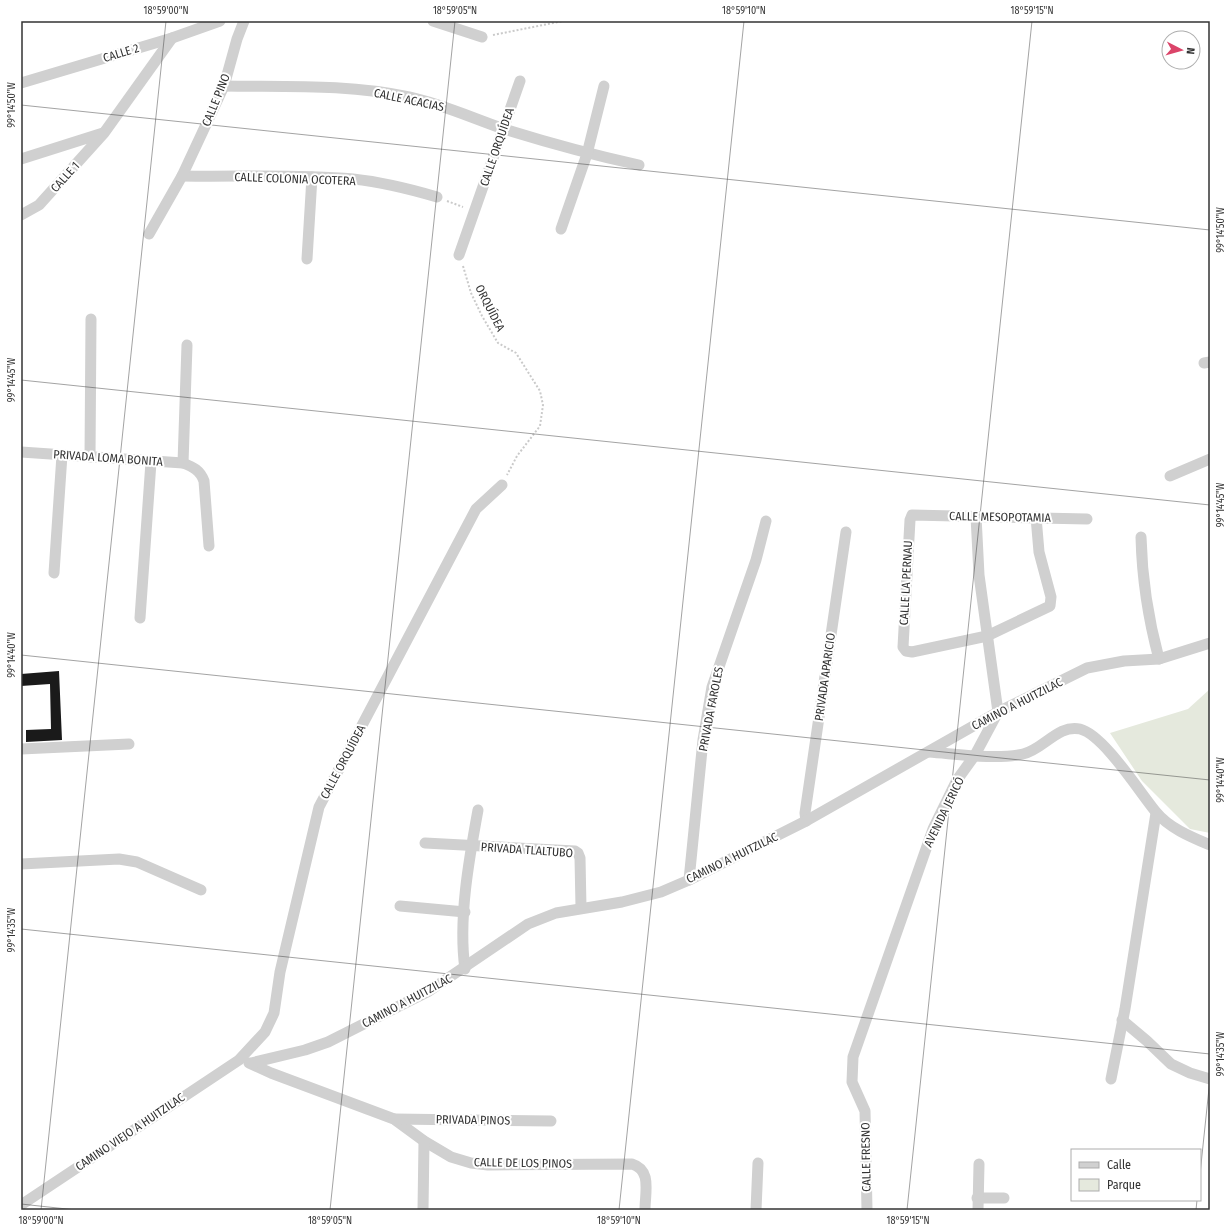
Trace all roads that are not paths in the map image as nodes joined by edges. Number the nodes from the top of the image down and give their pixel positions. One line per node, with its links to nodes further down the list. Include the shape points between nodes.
1 (220, 21): 6 (street, CALLE 2)
2 (244, 21): 9 (street, CALLE PINO)
3 (433, 21): 4 (street)
4 (452, 24): 5 (street)
5 (482, 36)
6 (172, 38): 8 (street, CALLE 2); 12 (street, CALLE 1)
7 (520, 81): 11 (street, CALLE ORQUÍDEA)
8 (21, 83)
9 (224, 86): 11 (street, CALLE ACACIAS, via 350,88 408,97 447,107); 16 (street, CALLE PINO)
10 (604, 86): 13 (street)
11 (503, 128): 13 (street, CALLE ACACIAS); 22 (street, CALLE ORQUÍDEA)
12 (104, 133): 14 (street, CALLE 1); 19 (street, CALLE 1, via 39,205)
13 (587, 154): 15 (street, CALLE ACACIAS); 20 (street)
14 (21, 159)
15 (639, 165)
16 (182, 176): 17 (street, CALLE COLONIA OCOTERA); 21 (street, CALLE PINO)
17 (312, 177): 18 (street, CALLE COLONIA OCOTERA, via 354,180); 23 (street)
18 (437, 197)
19 (21, 215)
20 (561, 229)
21 (149, 234)
22 (459, 255)
23 (307, 259)
24 (91, 319): 28 (street)
25 (187, 345): 31 (street)
26 (21, 452): 27 (street, PRIVADA LOMA BONITA)
27 (62, 456): 28 (street, PRIVADA LOMA BONITA); 42 (street)
28 (90, 457): 30 (street, PRIVADA LOMA BONITA)
29 (1210, 458): 32 (street)
30 (151, 462): 31 (street, PRIVADA LOMA BONITA); 43 (street)
31 (183, 463): 41 (street, PRIVADA LOMA BONITA, via 194,467 204,481)
32 (1170, 476)
33 (502, 485): 66 (street, CALLE ORQUÍDEA, via 476,509 319,807 280,972 274,1013 265,1032)
34 (912, 515): 35 (street, CALLE MESOPOTAMIA); 44 (street, CALLE LA PERNAU, via 903,647 906,651 912,652)
35 (976, 516): 36 (street, CALLE MESOPOTAMIA); 44 (street, via 978,575)
36 (1036, 517): 37 (street, CALLE MESOPOTAMIA); 44 (street, via 1039,552 1051,602 1046,608)
37 (1087, 519)
38 (766, 520): 59 (street, PRIVADA FAROLES, via 756,560 712,687 703,740)
39 (846, 532): 54 (street, PRIVADA APARICIO, via 805,813)
40 (1141, 537): 46 (street, via 1143,582)
41 (208, 546)
42 (54, 573)
43 (140, 618)
44 (987, 636): 47 (street)
45 (1210, 643): 46 (street, CAMINO A HUITZILAC)
46 (1158, 659): 47 (street, CAMINO A HUITZILAC, via 1124,661 1087,668)
47 (998, 712): 50 (street, CAMINO A HUITZILAC); 51 (street, AVENIDA JERICÓ)
48 (129, 744): 49 (street)
49 (21, 748)
50 (929, 752): 51 (street); 54 (street, CAMINO A HUITZILAC)
51 (975, 755): 53 (street, via 1024,754 1054,735 1070,729 1079,729 1086,732 1124,769); 70 (street, AVENIDA JERICÓ, via 957,780 933,829 856,1044)
52 (478, 810): 57 (street)
53 (1156, 813): 56 (street, via 1176,829); 65 (street)
54 (806, 821): 59 (street, CAMINO A HUITZILAC)
55 (425, 843): 57 (street)
56 (1210, 845)
57 (472, 846): 62 (street, PRIVADA TLALTUBO, via 575,851 580,858); 63 (street, PRIVADA TLALTUBO)
58 (21, 864): 60 (street, via 119,859 137,862)
59 (689, 880): 62 (street, CAMINO A HUITZILAC, via 622,902)
60 (201, 890)
61 (400, 906): 63 (street)
62 (581, 907): 64 (street, CAMINO A HUITZILAC, via 528,924)
63 (465, 912): 64 (street, PRIVADA TLALTUBO, via 462,949)
64 (464, 969): 67 (street, CAMINO A HUITZILAC, via 429,991 328,1042)
65 (1122, 1020): 68 (street); 69 (street, via 1171,1064)
66 (239, 1060): 67 (street, CALLE DE LOS PINOS); 78 (street, CAMINO VIEJO A HUITZILAC)
67 (251, 1063): 71 (street, CALLE DE LOS PINOS, via 271,1073)
68 (1111, 1079)
69 (1210, 1079)
70 (852, 1082): 82 (street, CALLE FRESNO, via 865,1112)
71 (394, 1119): 72 (street, PRIVADA PINOS); 73 (street, CALLE DE LOS PINOS)
72 (551, 1121)
73 (424, 1141): 79 (street); 80 (street, CALLE DE LOS PINOS, via 451,1157 478,1165 640,1166 646,1181)
74 (758, 1163): 81 (street)
75 (979, 1164): 76 (street)
76 (977, 1198): 77 (street); 83 (street)
77 (1004, 1198)
78 (21, 1205)
79 (423, 1210)
80 (645, 1210)
81 (756, 1210)
82 (867, 1210)
83 (978, 1210)

